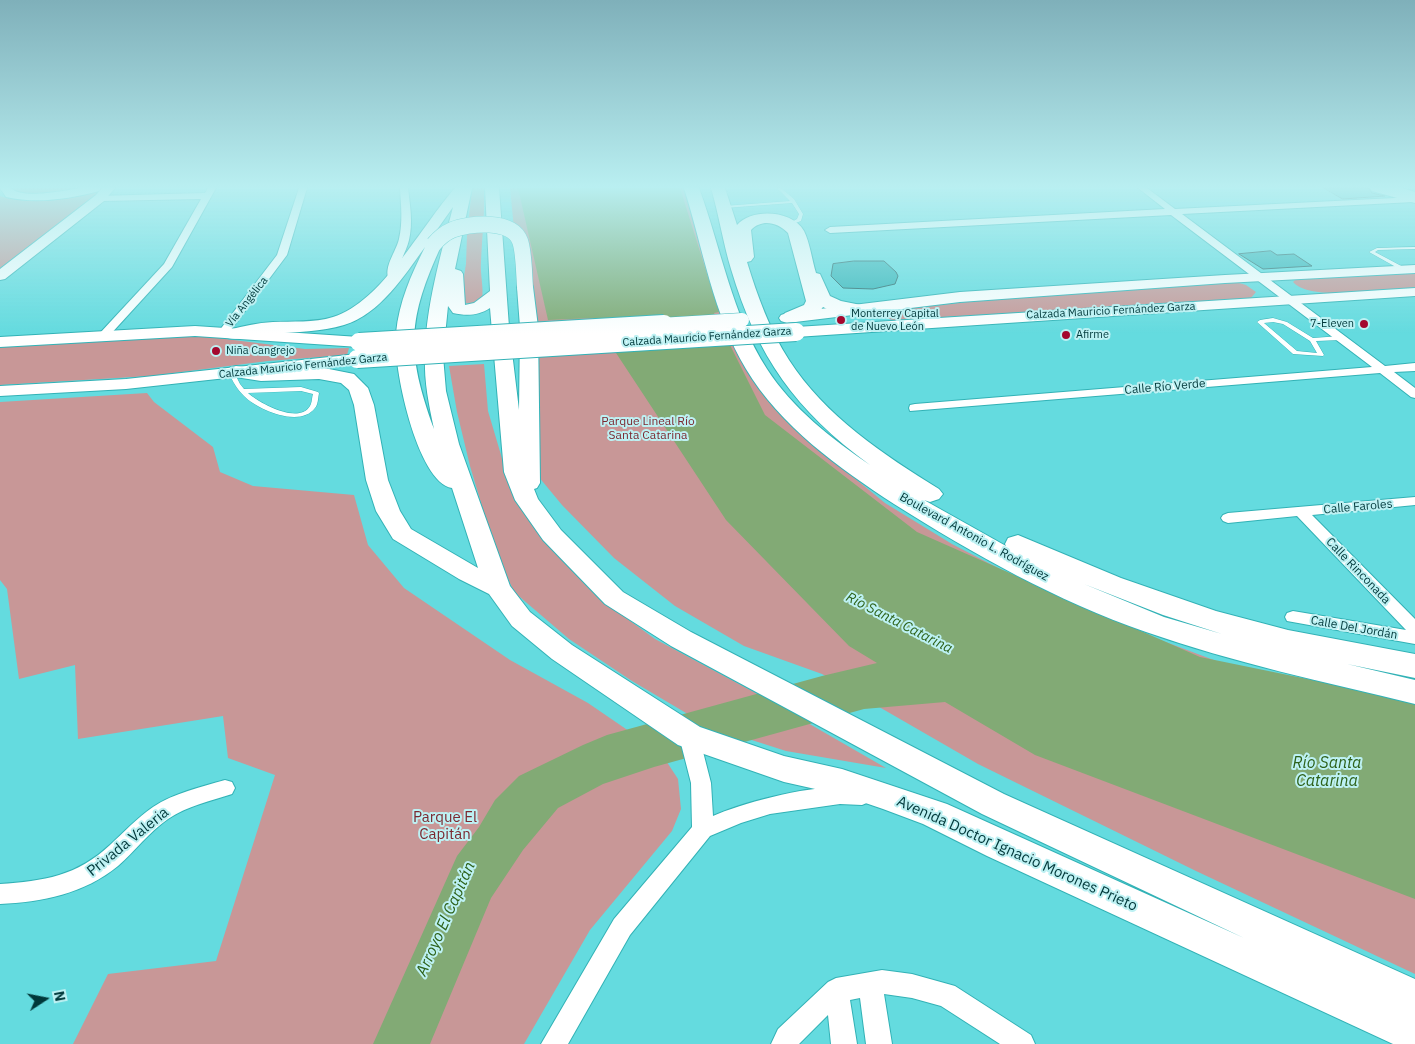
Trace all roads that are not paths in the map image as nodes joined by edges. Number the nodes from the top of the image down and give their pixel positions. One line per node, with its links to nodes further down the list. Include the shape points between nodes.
1 (47, 237): 21 (main road)
2 (184, 237): 35 (street, via 168,265)
3 (288, 237): 34 (street, Vía Angélica, via 282,255)
4 (405, 237): 23 (street)
5 (424, 237): 23 (main road)
6 (441, 237): 16 (main road, bridge)
7 (445, 237): 16 (main road, Avenida Doctor Ignacio Morones Prieto)
8 (501, 237): 25 (main road)
9 (518, 237): 25 (main road, bridge)
10 (708, 237): 55 (highway, Boulevard Antonio L. Rodríguez, via 726,302 757,370 785,405 828,445 911,504 1020,564 1154,624 1227,646)
11 (732, 237): 19 (highway, Boulevard Antonio L. Rodríguez)
12 (743, 237): 19 (highway, via 745,254)
13 (797, 237): 32 (highway, via 815,301 813,308)
14 (804, 237): 30 (highway, via 815,284 822,299 836,306)
15 (1206, 237): 22 (street)
16 (442, 244): 25 (main road, via 455,264 456,307 467,310 479,308); 31 (main road, via 419,274); 33 (main road, via 423,252 381,308 362,320 340,327); 46 (main road, Avenida Doctor Ignacio Morones Prieto, via 434,356 436,390 448,444)
17 (1415, 248): 18 (lane, via 1372,252)
18 (1409, 269): 20 (main road, Calzada Mauricio Fernández Garza)
19 (742, 273): 54 (highway, Boulevard Antonio L. Rodríguez, via 772,348 801,392 858,444 963,514 1038,553 1150,601 1272,637)
20 (1294, 275): 22 (main road, Calzada Mauricio Fernández Garza); 27 (main road, via 1289,279 1298,290)
21 (0, 276)
22 (1260, 277): 24 (main road, Calzada Mauricio Fernández Garza); 28 (street)
23 (393, 278): 33 (main road, via 363,309 347,318 327,324)
24 (1227, 278): 29 (main road, via 1262,288 1268,296); 30 (main road, Calzada Mauricio Fernández Garza, via 960,296)
25 (511, 290): 63 (main road, via 515,472 527,500 552,535 614,598 681,639 993,804)
26 (1415, 292): 27 (main road, Calzada Mauricio Fernández Garza)
27 (1325, 298): 28 (main road, Calzada Mauricio Fernández Garza)
28 (1291, 300): 29 (main road, Calzada Mauricio Fernández Garza); 36 (street)
29 (1256, 302): 32 (main road, Calzada Mauricio Fernández Garza)
30 (859, 310): 32 (main road, Calzada Mauricio Fernández Garza)
31 (406, 316): 46 (main road, via 403,333 406,367 418,414 440,468)
32 (792, 322): 39 (main road, Calzada Mauricio Fernández Garza, bridge)
33 (277, 327): 34 (main road)
34 (229, 334): 35 (main road, Calzada Mauricio Fernández Garza, via 167,332); 39 (main road, Calzada Mauricio Fernández Garza)
35 (104, 336): 38 (main road, Calzada Mauricio Fernández Garza)
36 (1341, 338): 37 (lane); 41 (street)
37 (1312, 340): 37 (lane, via 1285,323 1273,320 1260,322 1295,353 1321,355)
38 (0, 342)
39 (358, 351): 42 (main road, Calzada Mauricio Fernández Garza)
40 (1415, 367): 41 (street, Calle Río Verde)
41 (1382, 369): 44 (street); 45 (street, Calle Río Verde)
42 (236, 379): 42 (lane, via 269,410 293,416 308,412 316,400 316,393 301,389); 43 (main road, Calzada Mauricio Fernández Garza); 50 (main road, via 319,373 347,378 358,388 364,405 376,480 388,511 402,534)
43 (0, 391)
44 (1415, 394)
45 (915, 408)
46 (465, 492): 50 (main road, Avenida Doctor Ignacio Morones Prieto)
47 (1415, 501): 48 (street, Calle Faroles)
48 (1302, 512): 49 (street, Calle Faroles); 52 (street, Calle Rinconada)
49 (1228, 518)
50 (498, 588): 56 (main road, Avenida Doctor Ignacio Morones Prieto, via 521,619 562,652)
51 (1293, 617): 53 (street, Calle Del Jordán)
52 (1415, 630)
53 (1415, 638)
54 (1415, 666)
55 (1415, 692)
56 (689, 736): 58 (main road, Avenida Doctor Ignacio Morones Prieto, via 784,769); 59 (street, via 701,782)
57 (225, 788): 60 (street, Privada Valeria, via 170,807 141,828 111,859 82,878 36,892)
58 (889, 797): 59 (street, via 840,795 788,801 736,815); 64 (main road, Avenida Doctor Ignacio Morones Prieto, via 935,814)
59 (703, 830): 65 (street, via 622,928)
60 (0, 894)
61 (870, 983): 62 (street); 68 (street); 69 (street, via 912,986 946,995)
62 (836, 990): 66 (street); 67 (street)
63 (1415, 999)
64 (1415, 1034)
65 (554, 1044)
66 (784, 1044)
67 (844, 1044)
68 (880, 1044)
69 (1022, 1044)

